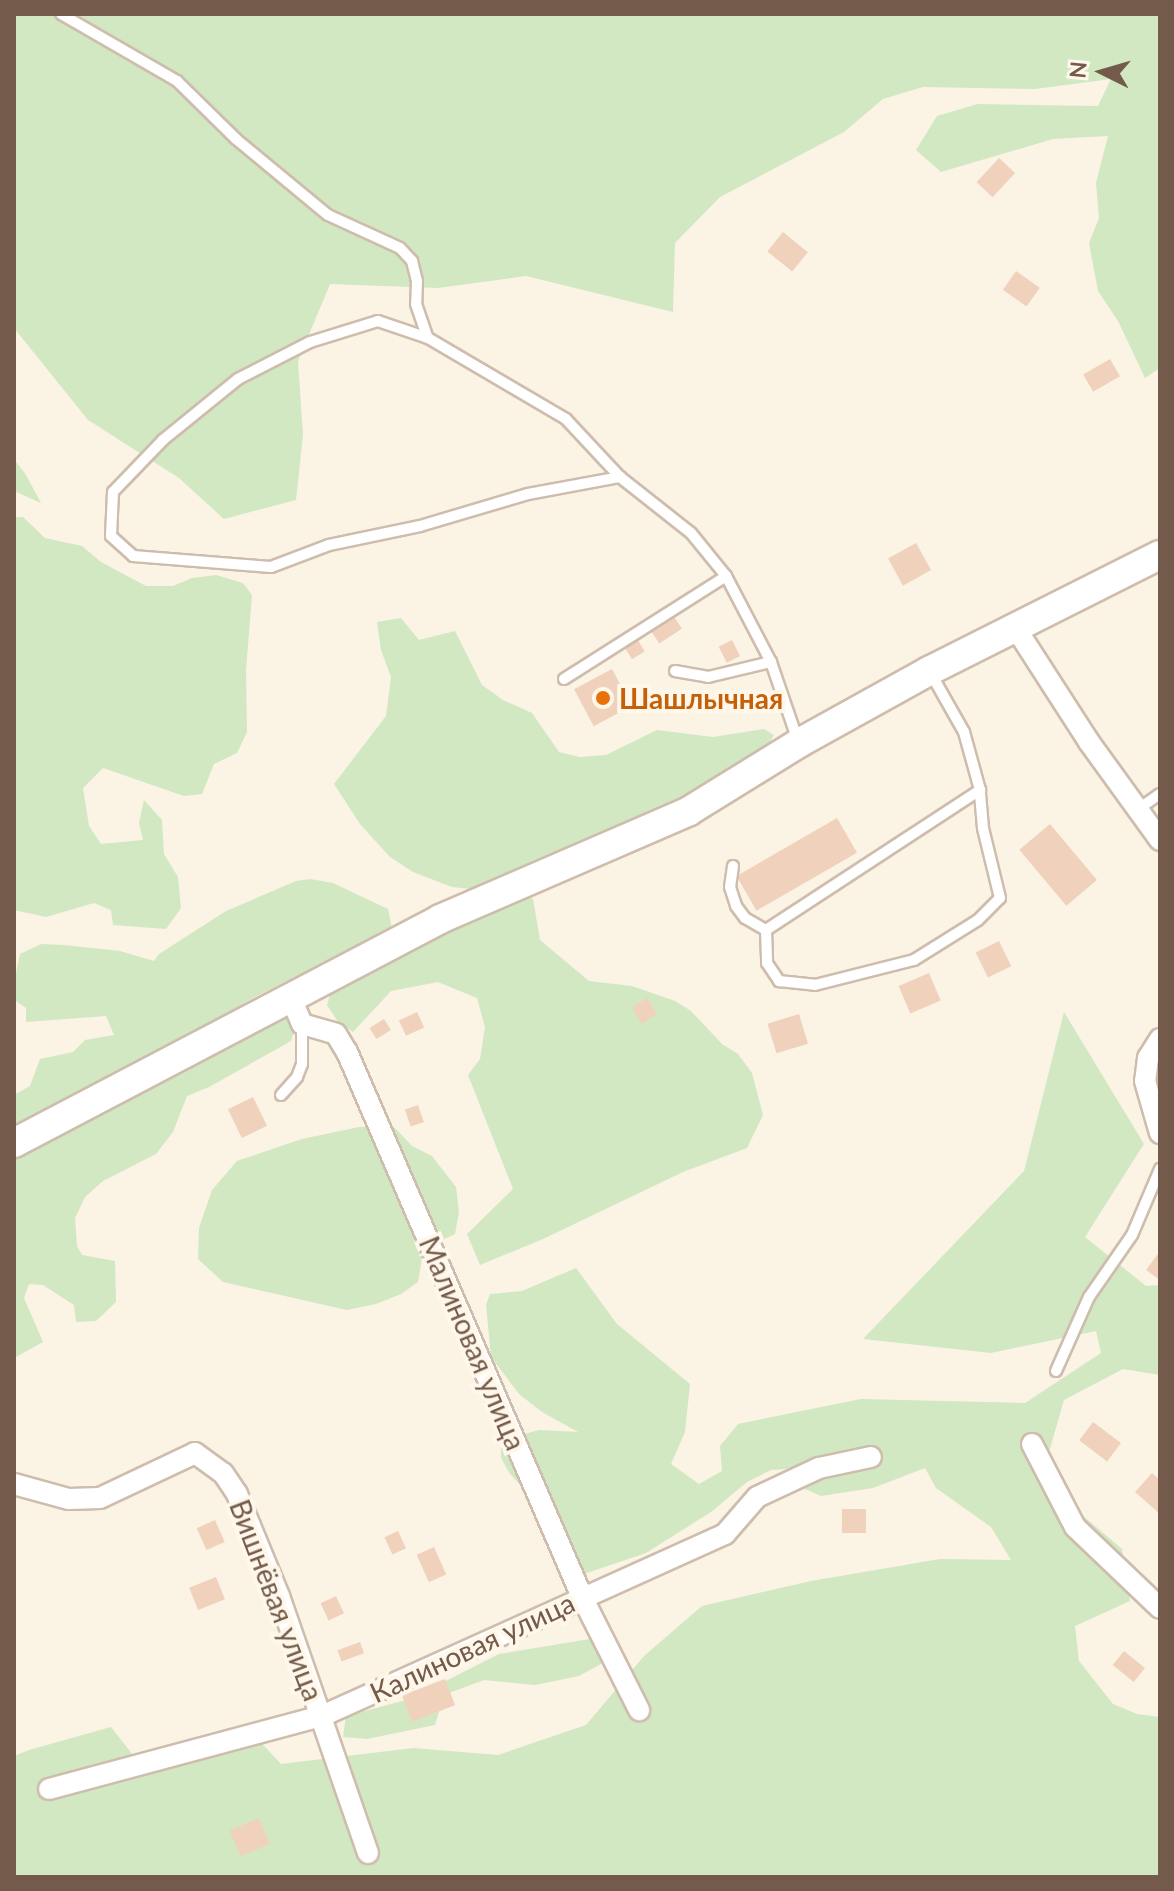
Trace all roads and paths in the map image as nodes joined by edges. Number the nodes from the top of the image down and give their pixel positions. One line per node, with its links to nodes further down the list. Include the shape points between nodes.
1 (61, 14): 2 (lane, via 177,81 236,139 328,215 400,248 412,261 416,304)
2 (428, 338): 3 (lane, via 566,419); 3 (lane, via 378,321 310,342 238,379 163,440 113,492 111,536 133,556 271,567 329,545 420,526 528,494)
3 (620, 477): 5 (lane, via 691,533)
4 (1160, 555): 6 (main road)
5 (726, 576): 7 (lane); 10 (lane)
6 (1015, 627): 9 (main road); 14 (street)
7 (771, 662): 8 (lane, via 708,677); 11 (lane)
8 (675, 671)
9 (929, 671): 11 (main road); 12 (lane, via 964,732)
10 (564, 679)
11 (799, 743): 18 (main road, via 689,811 440,919)
12 (980, 790): 17 (lane); 17 (lane, via 1000,898 978,920 914,960 815,985 779,981 767,963)
13 (1160, 794): 14 (lane)
14 (1137, 810): 15 (street)
15 (1160, 840)
16 (733, 866): 17 (lane, via 730,887 736,906)
17 (766, 930)
18 (297, 1011): 20 (lane, via 302,1064); 22 (main road); 28 (street, Малиновая улица, via 336,1034 347,1052)
19 (1160, 1039): 21 (street, via 1148,1058 1145,1081)
20 (281, 1095)
21 (1160, 1133)
22 (14, 1143)
23 (1160, 1169): 24 (lane, via 1132,1235 1089,1297)
24 (1056, 1371)
25 (1032, 1444): 29 (street, via 1075,1527)
26 (871, 1457): 28 (street, Калиновая улица, via 819,1468 757,1497 725,1534)
27 (14, 1484): 31 (street, Вишнёвая улица, via 69,1499 100,1498 195,1453 209,1460 237,1494)
28 (582, 1597): 30 (street, Малиновая улица); 31 (street, Калиновая улица)
29 (1160, 1608)
30 (639, 1710)
31 (322, 1716): 32 (street, Калиновая улица); 33 (street, Вишнёвая улица)
32 (49, 1789)
33 (368, 1853)

